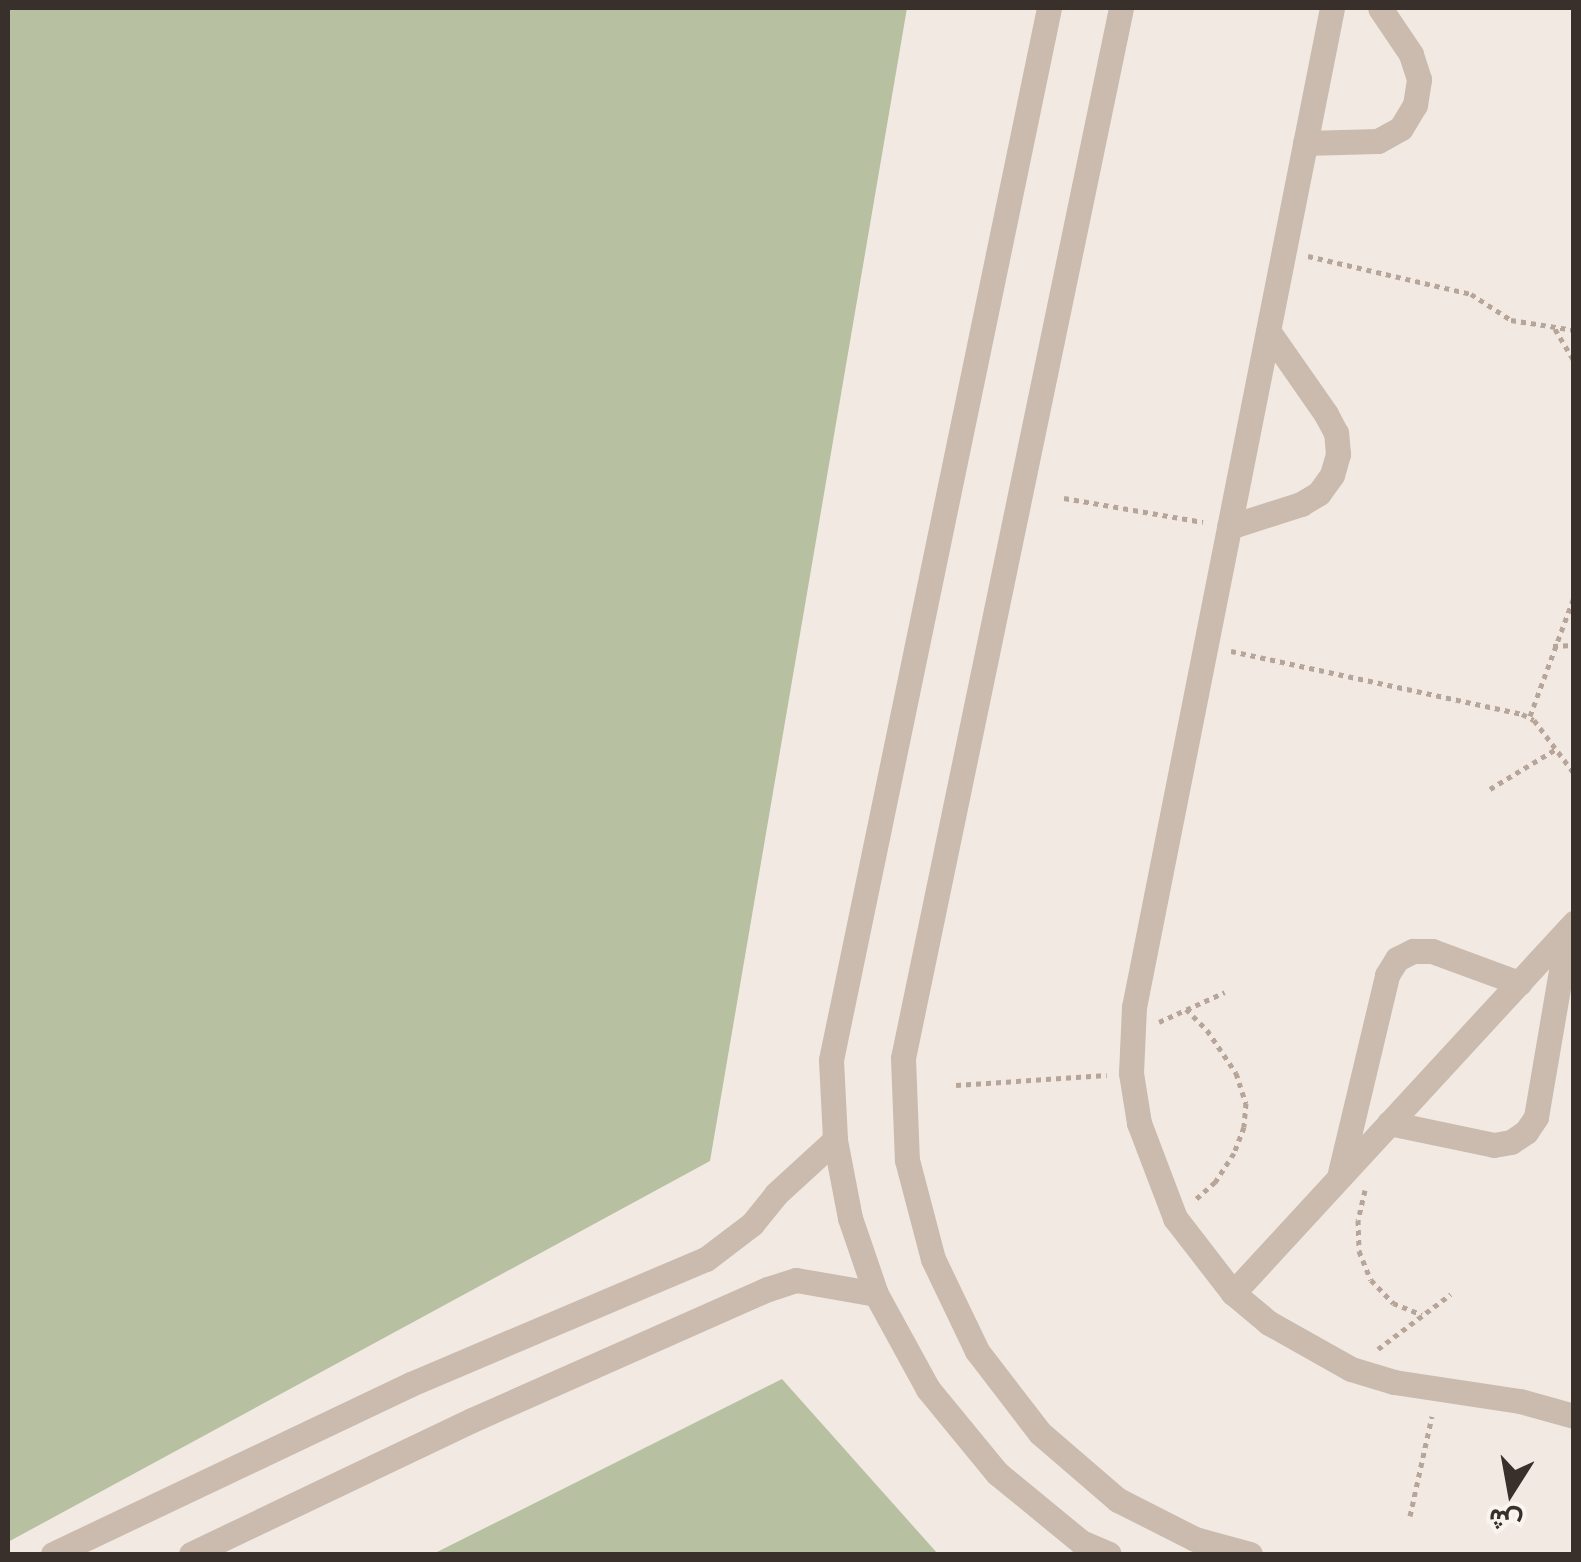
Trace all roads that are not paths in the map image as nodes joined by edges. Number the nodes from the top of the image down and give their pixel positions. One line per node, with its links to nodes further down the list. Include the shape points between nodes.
1 (1049, 8): 11 (street, via 831,1060)
2 (1121, 8): 19 (street, via 902,1058 907,1160 932,1259 978,1352 1040,1433 1118,1500 1195,1539)
3 (1332, 8): 5 (street)
4 (1380, 8): 5 (street, via 1411,54 1419,79 1416,105 1401,128 1378,141)
5 (1305, 143): 6 (street)
6 (1268, 331): 7 (street); 7 (street, via 1326,414 1338,454 1319,493)
7 (1229, 527): 13 (street, via 1134,1007 1132,1073 1139,1123 1175,1218)
8 (1571, 926): 9 (street); 10 (street, via 1536,1117 1526,1132 1494,1146)
9 (1518, 983): 10 (street); 12 (street, via 1432,951 1414,950 1398,959 1387,975)
10 (1389, 1123): 12 (street)
11 (835, 1140): 14 (street, via 850,1218); 16 (street, via 752,1224 706,1259 411,1384)
12 (1338, 1178): 13 (street)
13 (1233, 1293): 15 (street, via 1308,1349 1351,1369)
14 (876, 1294): 17 (street, via 796,1280 768,1288); 18 (street, via 928,1389 997,1472 1081,1542)
15 (1574, 1416)
16 (53, 1554)
17 (191, 1554)
18 (1109, 1554)
19 (1250, 1554)

